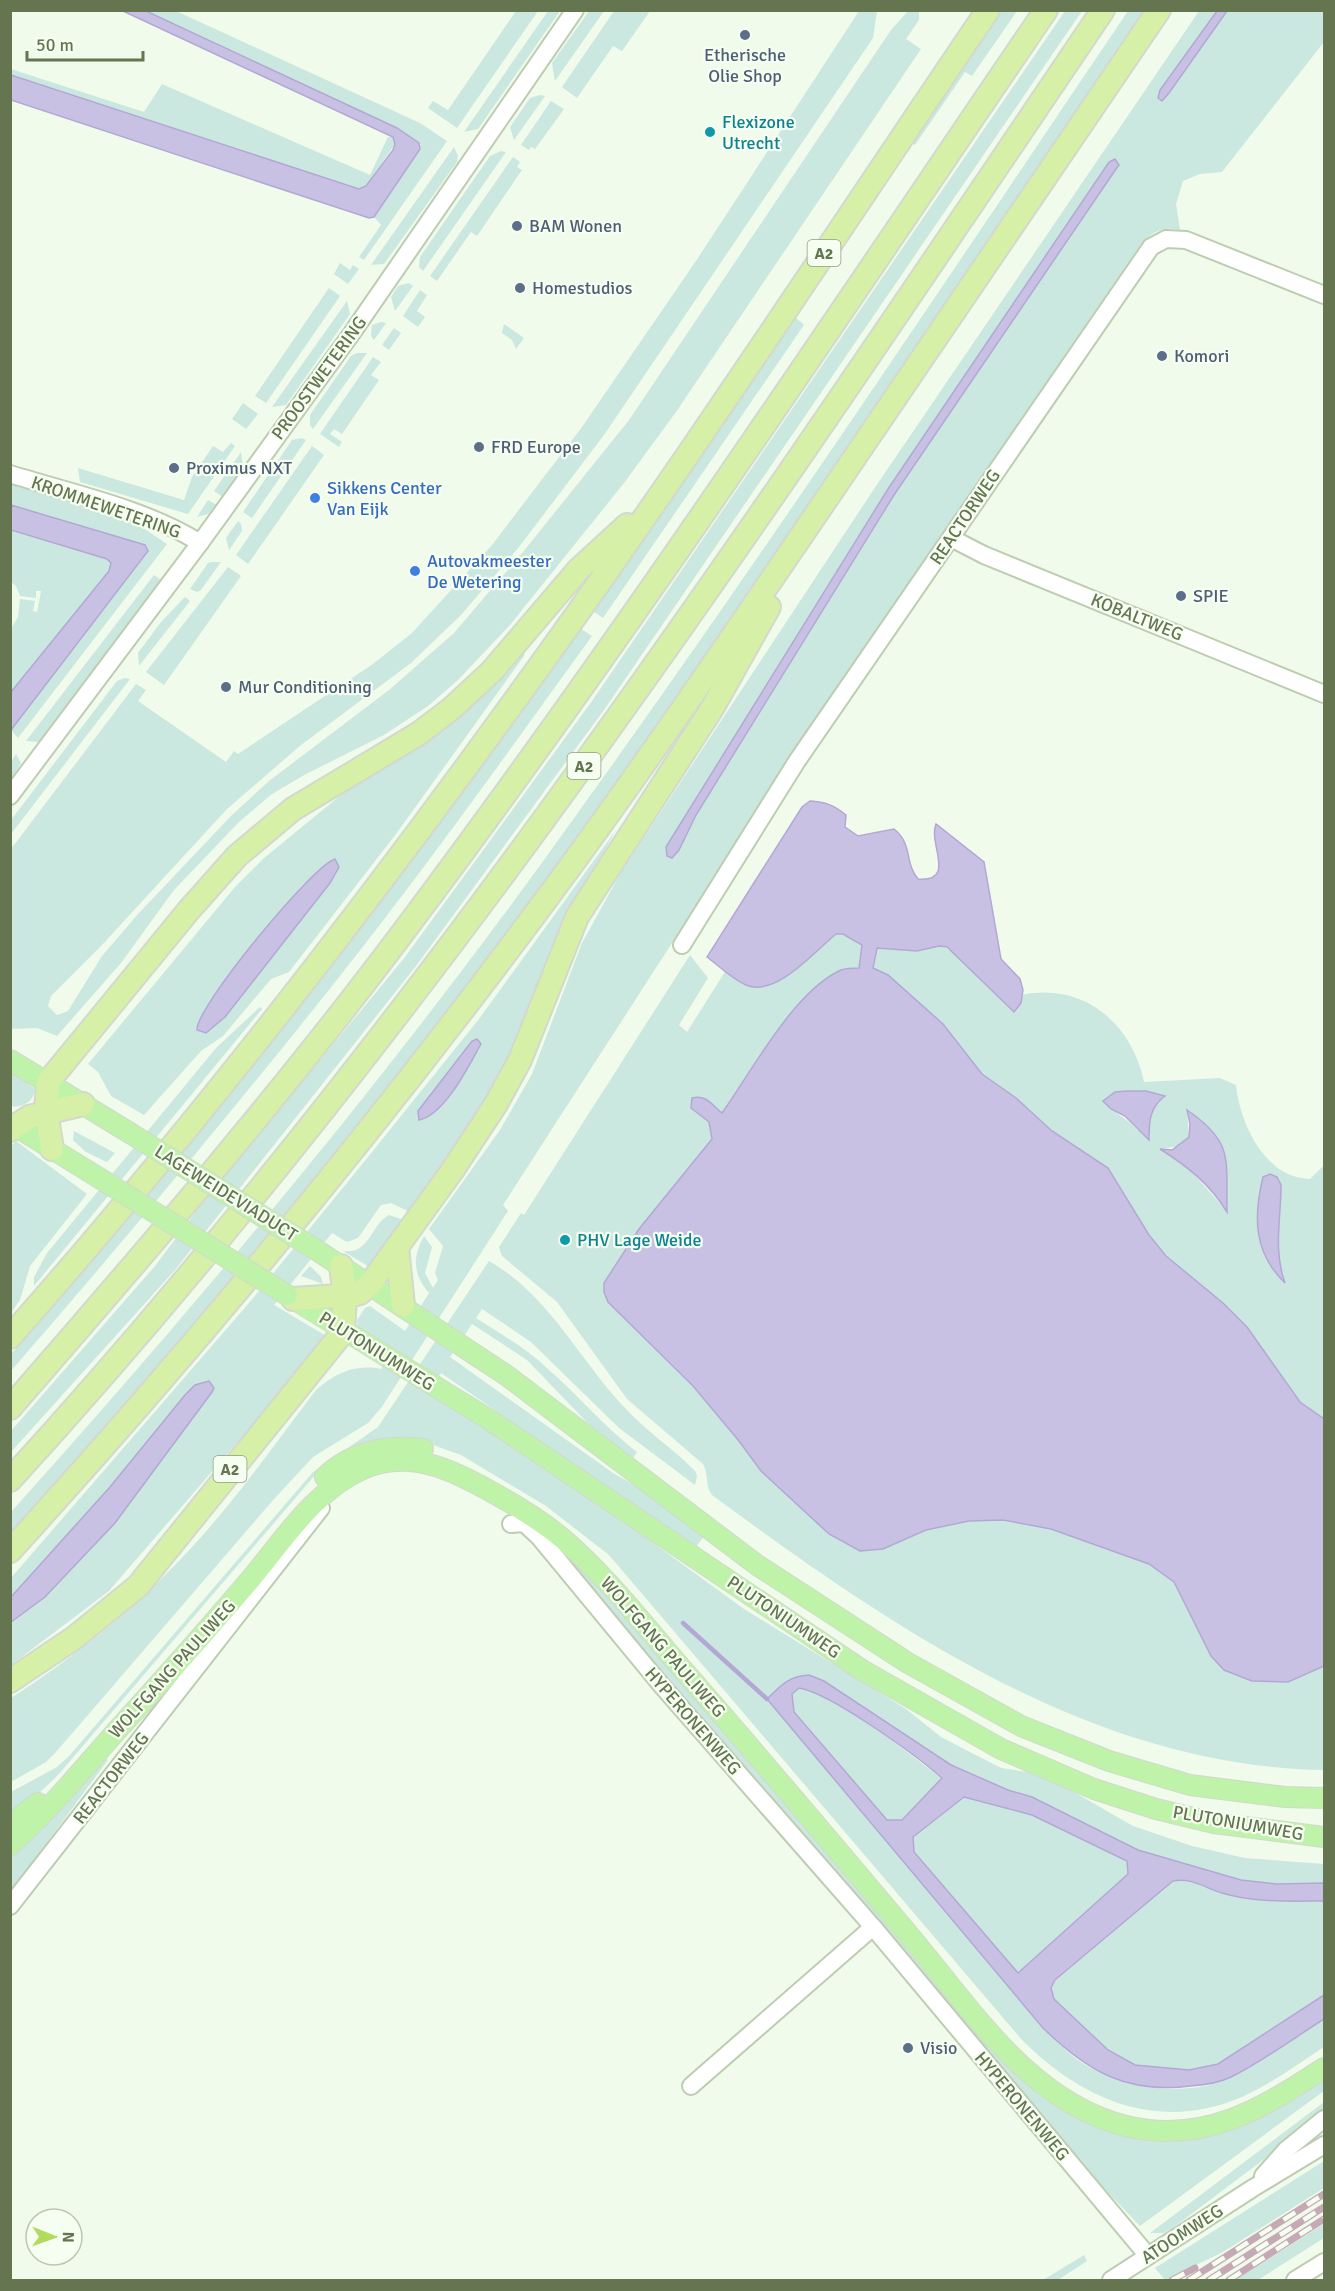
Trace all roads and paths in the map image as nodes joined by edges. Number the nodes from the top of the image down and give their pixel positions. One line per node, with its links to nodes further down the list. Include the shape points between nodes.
1 (575, 10): 11 (street, PROOSTWETERING, via 352,333)
2 (988, 10): 9 (highway, A2)
3 (1046, 10): 30 (highway, A2, via 605,657 415,917 236,1143)
4 (1103, 10): 31 (highway, A2, via 728,561 542,824 345,1085 202,1260)
5 (1159, 10): 8 (highway, A2)
6 (1324, 295): 10 (street, REACTORWEG, via 1186,240 1158,241)
7 (10, 474): 11 (street, KROMMEWETERING, via 132,512 181,531)
8 (839, 480): 21 (highway, A2, via 713,707 577,917 520,1060 496,1104); 34 (highway, A2, via 650,756 443,1037 241,1285)
9 (659, 495): 16 (highway, A2, via 579,569 492,671 451,709 418,734 292,809 237,856); 29 (highway, A2, via 508,711 339,936 122,1209)
10 (951, 538): 12 (street, KOBALTWEG); 14 (street, REACTORWEG, via 797,762)
11 (200, 543): 13 (street, PROOSTWETERING)
12 (1324, 694)
13 (10, 796)
14 (682, 945)
15 (10, 1060): 16 (main road, LAGEWEIDEVIADUCT)
16 (48, 1082): 17 (main road, LAGEWEIDEVIADUCT); 18 (highway)
17 (83, 1104): 18 (highway); 22 (main road, LAGEWEIDEVIADUCT, bridge)
18 (46, 1111): 19 (highway); 20 (highway)
19 (12, 1126): 20 (main road)
20 (51, 1149): 26 (main road, bridge)
21 (397, 1247): 24 (highway, A2); 27 (highway)
22 (321, 1253): 23 (main road, PLUTONIUMWEG)
23 (341, 1266): 24 (main road, PLUTONIUMWEG); 25 (highway)
24 (371, 1283): 25 (highway, A2, via 360,1293); 27 (main road, PLUTONIUMWEG)
25 (345, 1296): 26 (highway, A2); 28 (highway)
26 (290, 1297): 28 (main road, PLUTONIUMWEG)
27 (410, 1309): 36 (main road, PLUTONIUMWEG, via 460,1342 757,1565 908,1663 1021,1726 1109,1761 1190,1785)
28 (343, 1332): 35 (highway, A2, via 138,1586 89,1627); 38 (main road, PLUTONIUMWEG, via 545,1456 862,1670 1001,1749 1094,1789 1156,1809 1214,1823)
29 (10, 1337)
30 (10, 1408)
31 (10, 1480)
32 (321, 1508): 40 (street, REACTORWEG)
33 (511, 1524): 41 (street, HYPERONENWEG, via 524,1523 539,1537 662,1686)
34 (10, 1551)
35 (10, 1681)
36 (1324, 1798)
37 (10, 1825): 42 (main road, WOLFGANG PAULIWEG, via 57,1782 161,1668 294,1509 331,1472 347,1461 375,1451 392,1447 422,1449 443,1454 544,1512 563,1524 602,1562 1022,2051 1073,2094 1120,2114 1188,2119 1222,2112 1278,2086)
38 (1324, 1837)
39 (10, 1845): 43 (main road, WOLFGANG PAULIWEG, via 55,1803 328,1491 367,1467 399,1460 417,1461 442,1466 524,1510 596,1570 1001,2044 1054,2095 1091,2115 1127,2126 1192,2129 1245,2116)
40 (10, 1906)
41 (873, 1927): 44 (street); 48 (street, HYPERONENWEG)
42 (1324, 2056)
43 (1324, 2068)
44 (691, 2086)
45 (1324, 2119): 47 (street, ATOOMWEG, via 1286,2150)
46 (1324, 2145): 47 (street, ATOOMWEG)
47 (1252, 2188): 48 (street, ATOOMWEG)
48 (1148, 2256): 50 (street, ATOOMWEG)
49 (1324, 2262): 51 (street)
50 (1111, 2280)
51 (1295, 2280)

